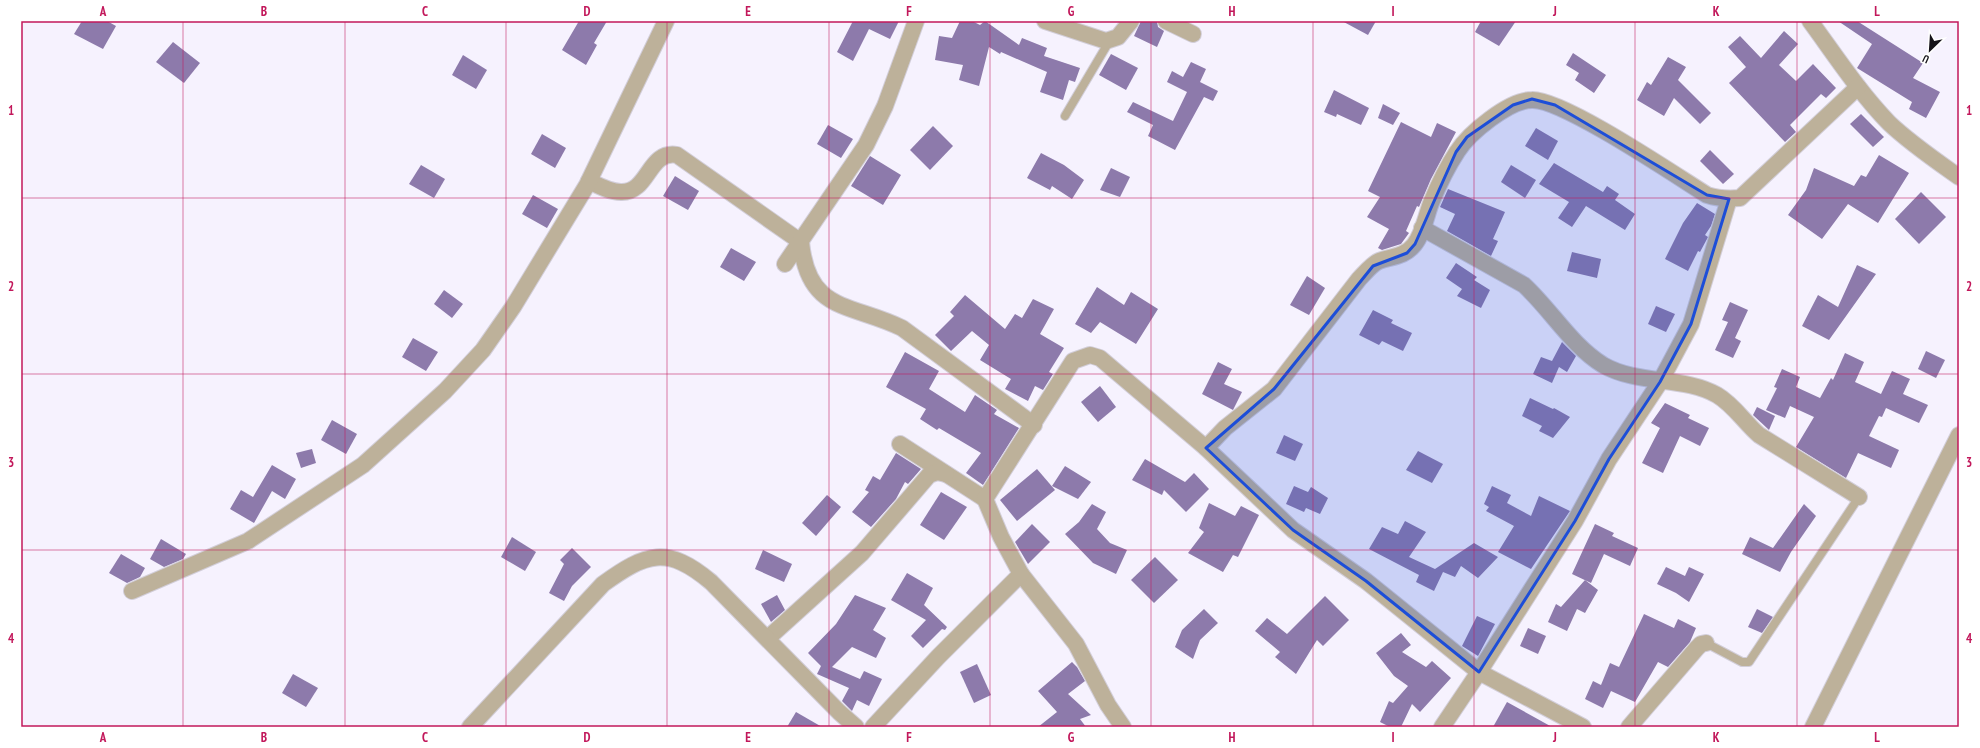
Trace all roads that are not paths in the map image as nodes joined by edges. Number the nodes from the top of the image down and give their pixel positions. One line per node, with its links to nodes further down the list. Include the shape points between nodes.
1 (666, 21): 12 (street)
2 (916, 21): 15 (street, via 885,106 866,145)
3 (1045, 21): 8 (street, via 1098,40)
4 (1131, 21): 8 (street, via 1118,37)
5 (1166, 21): 7 (street)
6 (1810, 21): 9 (street)
7 (1193, 34)
8 (1111, 40): 10 (lane)
9 (1858, 87): 11 (street, via 1889,123); 13 (street, via 1740,198)
10 (1065, 116)
11 (1959, 177)
12 (589, 181): 15 (street, via 611,191 629,192 637,188 657,161 669,154 676,155); 26 (street, via 513,306 483,350 445,391 363,465 248,542)
13 (1730, 199): 14 (street, via 1718,199 1707,194 1599,128 1555,105 1532,99 1514,105 1467,137 1441,181); 17 (street, via 1690,324)
14 (1422, 228): 17 (street, via 1524,285 1588,355 1619,372); 21 (street, via 1415,244 1407,253 1379,261 1359,279 1274,389 1225,428)
15 (800, 242): 16 (street); 18 (street, via 802,258 809,276 826,298 842,308 902,328)
16 (785, 264)
17 (1660, 382): 23 (street, via 1698,387 1717,395 1736,409 1759,435); 29 (street, via 1609,459 1575,521)
18 (1034, 425): 21 (street, via 1073,361 1090,355 1100,358); 24 (street)
19 (1959, 435): 37 (street)
20 (900, 444): 22 (street)
21 (1206, 448): 29 (street, via 1293,530 1366,581)
22 (946, 474): 24 (street); 27 (street, via 937,472 929,475 862,553)
23 (1859, 497): 28 (lane, via 1749,662 1742,662)
24 (985, 499): 25 (street, via 1001,537)
25 (1021, 574): 32 (street); 33 (street, via 1076,644 1108,705)
26 (132, 591)
27 (768, 638): 30 (street, via 696,569 658,556 627,567 603,584); 31 (street, via 838,712)
28 (1706, 643): 36 (street, via 1697,648)
29 (1479, 672): 34 (street); 35 (street)
30 (470, 727)
31 (856, 727)
32 (873, 727)
33 (1123, 727)
34 (1442, 727)
35 (1583, 727)
36 (1629, 727)
37 (1813, 727)

